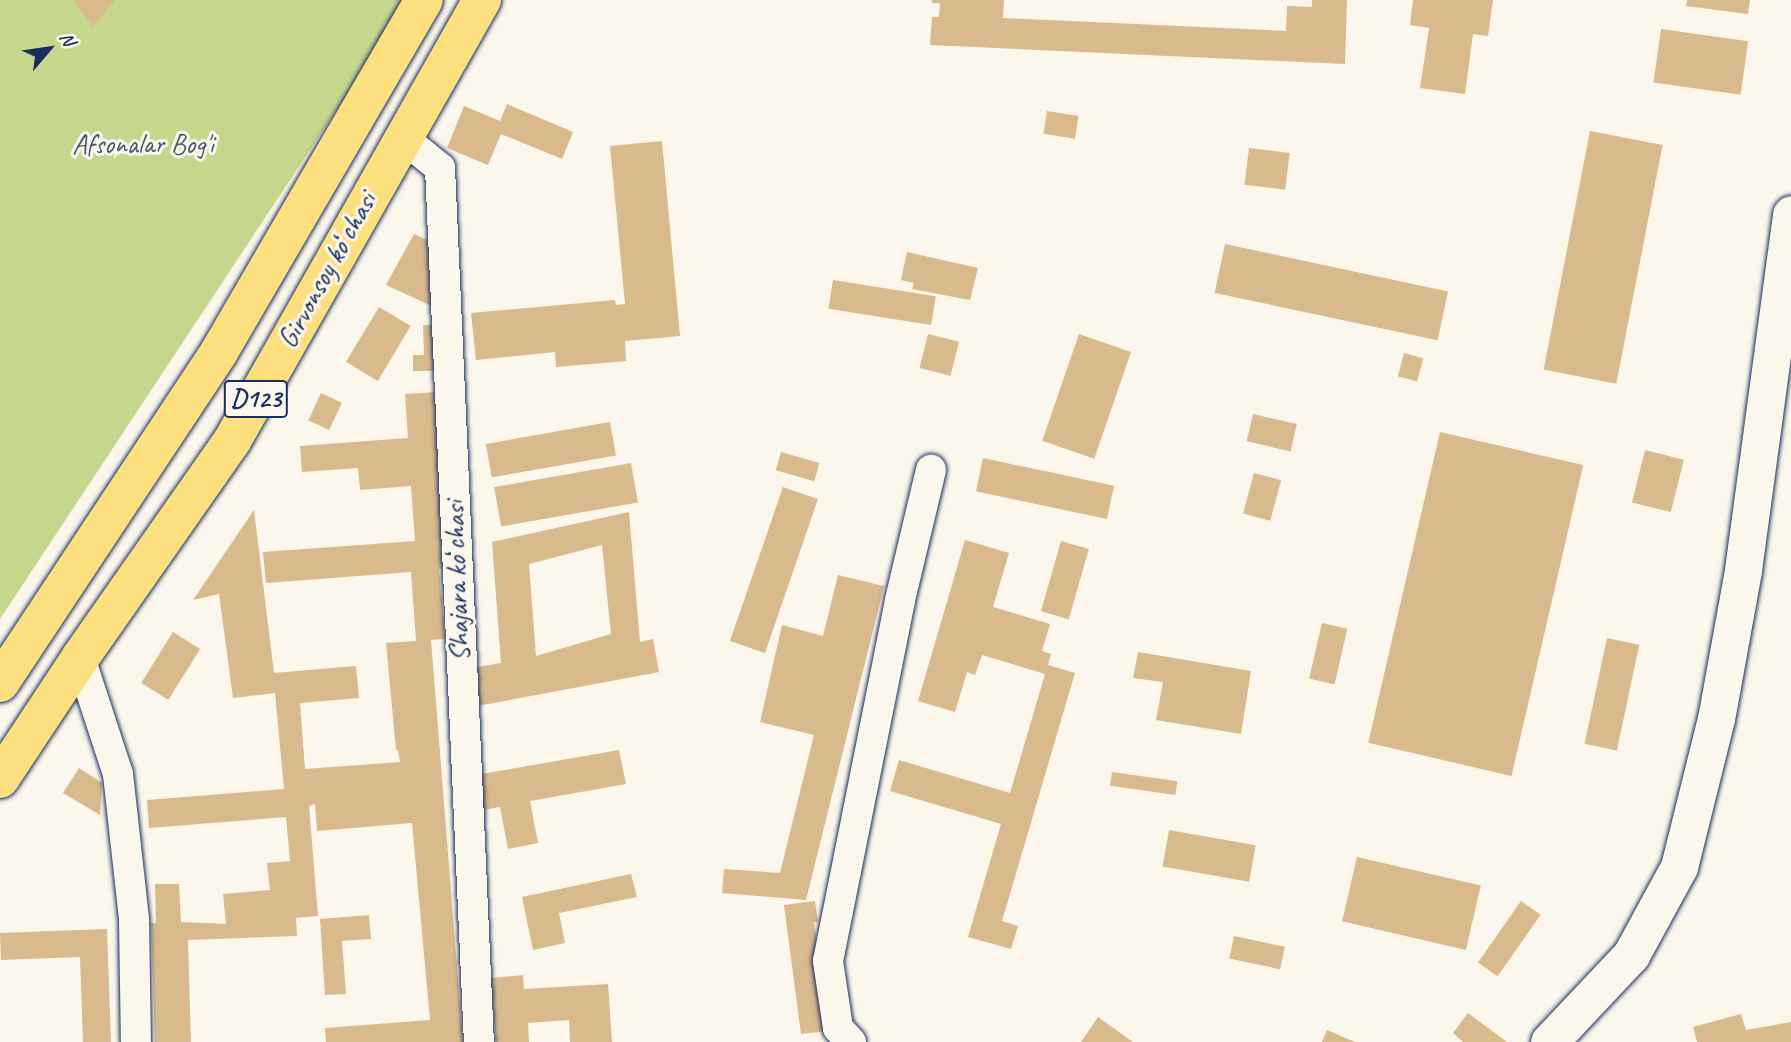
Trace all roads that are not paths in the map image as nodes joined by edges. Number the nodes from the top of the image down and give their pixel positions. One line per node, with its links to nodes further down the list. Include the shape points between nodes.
1 (424, 0): 7 (main road, Girvonsoy koʻchasi / D123, via 219,352)
2 (482, 0): 3 (main road, Girvonsoy koʻchasi / D123)
3 (402, 137): 6 (main road, Girvonsoy koʻchasi / D123, via 232,441); 10 (street, Shajara koʻchasi, via 440,168)
4 (1791, 214): 12 (street, via 1743,570 1716,719 1679,867 1631,955)
5 (931, 470): 11 (street, via 897,613 828,961 838,1028)
6 (80, 658): 8 (main road, Girvonsoy koʻchasi / D123); 9 (street, via 118,774 134,920)
7 (0, 683)
8 (0, 779)
9 (136, 1042)
10 (480, 1042)
11 (851, 1042)
12 (1549, 1042)

